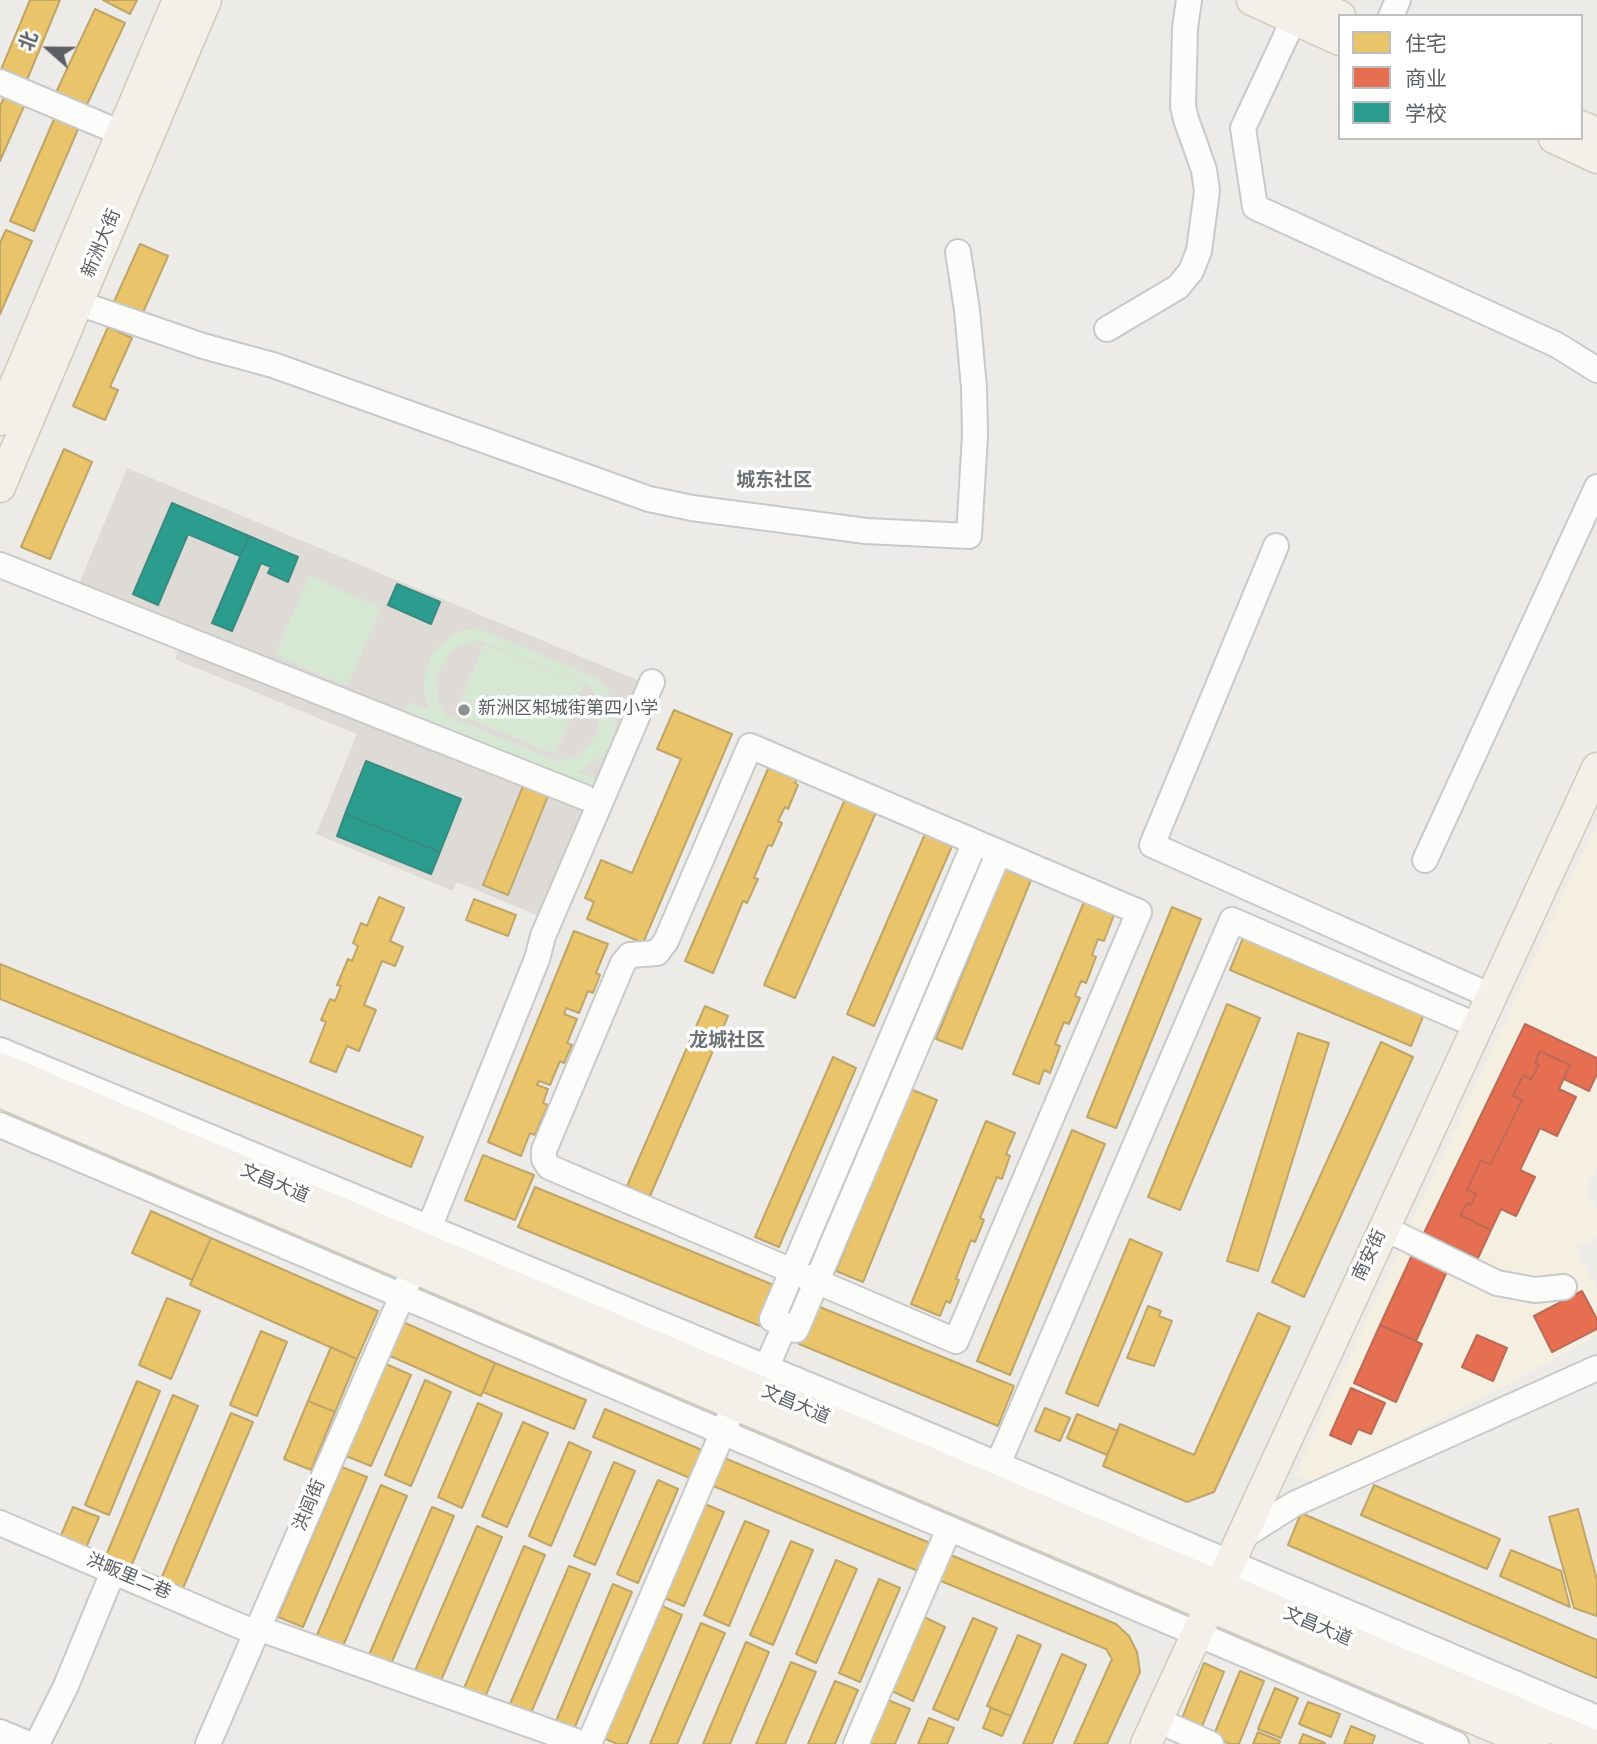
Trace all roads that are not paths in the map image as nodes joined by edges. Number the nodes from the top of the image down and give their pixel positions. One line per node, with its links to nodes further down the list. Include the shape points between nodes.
1 (177, 0): 8 (main road, 新洲大街)
2 (206, 0): 12 (main road, 新洲大街)
3 (1189, 0): 13 (street, via 1183,106 1207,191 1199,251 1178,287)
4 (1252, 0): 5 (main road)
5 (1299, 10): 6 (main road); 14 (street, via 1243,128 1255,206 1557,345)
6 (1338, 18)
7 (0, 82): 8 (street)
8 (121, 133): 15 (main road, 新洲大街)
9 (1558, 140): 10 (main road)
10 (1597, 158)
11 (958, 252): 12 (street, via 974,388 969,536 866,531 649,499 273,365)
12 (78, 303): 16 (main road, 新洲大街)
13 (1107, 329)
14 (1597, 370)
15 (0, 420)
16 (0, 487)
17 (1597, 487): 25 (street)
18 (1276, 546): 26 (street, via 1152,845)
19 (0, 565): 22 (street)
20 (652, 682): 33 (street, 洪闾街, via 543,936)
21 (1597, 768): 26 (main road, 南安街)
22 (584, 797)
23 (975, 842): 24 (street); 34 (street); 34 (street, via 750,746 666,942 657,953 629,955 623,963 544,1159 549,1167)
24 (999, 852): 35 (street); 35 (street, via 1139,912 956,1341)
25 (1426, 860)
26 (1491, 996): 27 (main road, 南安街)
27 (1478, 1026): 32 (main road, 南安街); 42 (street, via 1232,920)
28 (0, 1050): 33 (street)
29 (0, 1068): 33 (main road, 文昌大道)
30 (0, 1093): 33 (main road, 文昌大道)
31 (0, 1125): 37 (street)
32 (1384, 1228): 36 (street, via 1497,1283 1535,1290); 46 (main road, 南安街)
33 (421, 1248): 37 (street, 洪闾街); 40 (main road, 文昌大道)
34 (792, 1272): 35 (street); 38 (street, via 772,1319)
35 (816, 1282): 38 (street, via 796,1329)
36 (1564, 1287)
37 (402, 1296): 41 (street); 47 (street, 洪闾街)
38 (785, 1325): 40 (street)
39 (1597, 1368): 46 (street, via 1294,1504)
40 (752, 1387): 41 (street); 42 (main road, 文昌大道); 46 (main road, 文昌大道)
41 (723, 1433): 44 (street); 55 (street)
42 (993, 1476): 46 (main road, 文昌大道)
43 (0, 1523): 45 (street, 洪畈里二巷)
44 (948, 1529): 48 (street); 56 (street)
45 (113, 1572): 47 (street, 洪畈里二巷); 53 (street)
46 (1225, 1573): 48 (main road, 南安街); 49 (street); 59 (main road, 文昌大道); 60 (main road, 文昌大道)
47 (257, 1631): 54 (street, 洪闾街); 55 (street, 洪畈里二巷)
48 (1196, 1634): 51 (main road, 南安街); 58 (street)
49 (1597, 1718)
50 (0, 1732): 52 (street)
51 (1152, 1732): 57 (street)
52 (29, 1744)
53 (37, 1744)
54 (208, 1744)
55 (586, 1744)
56 (856, 1744)
57 (1211, 1744)
58 (1456, 1744)
59 (1534, 1744)
60 (1591, 1744)

